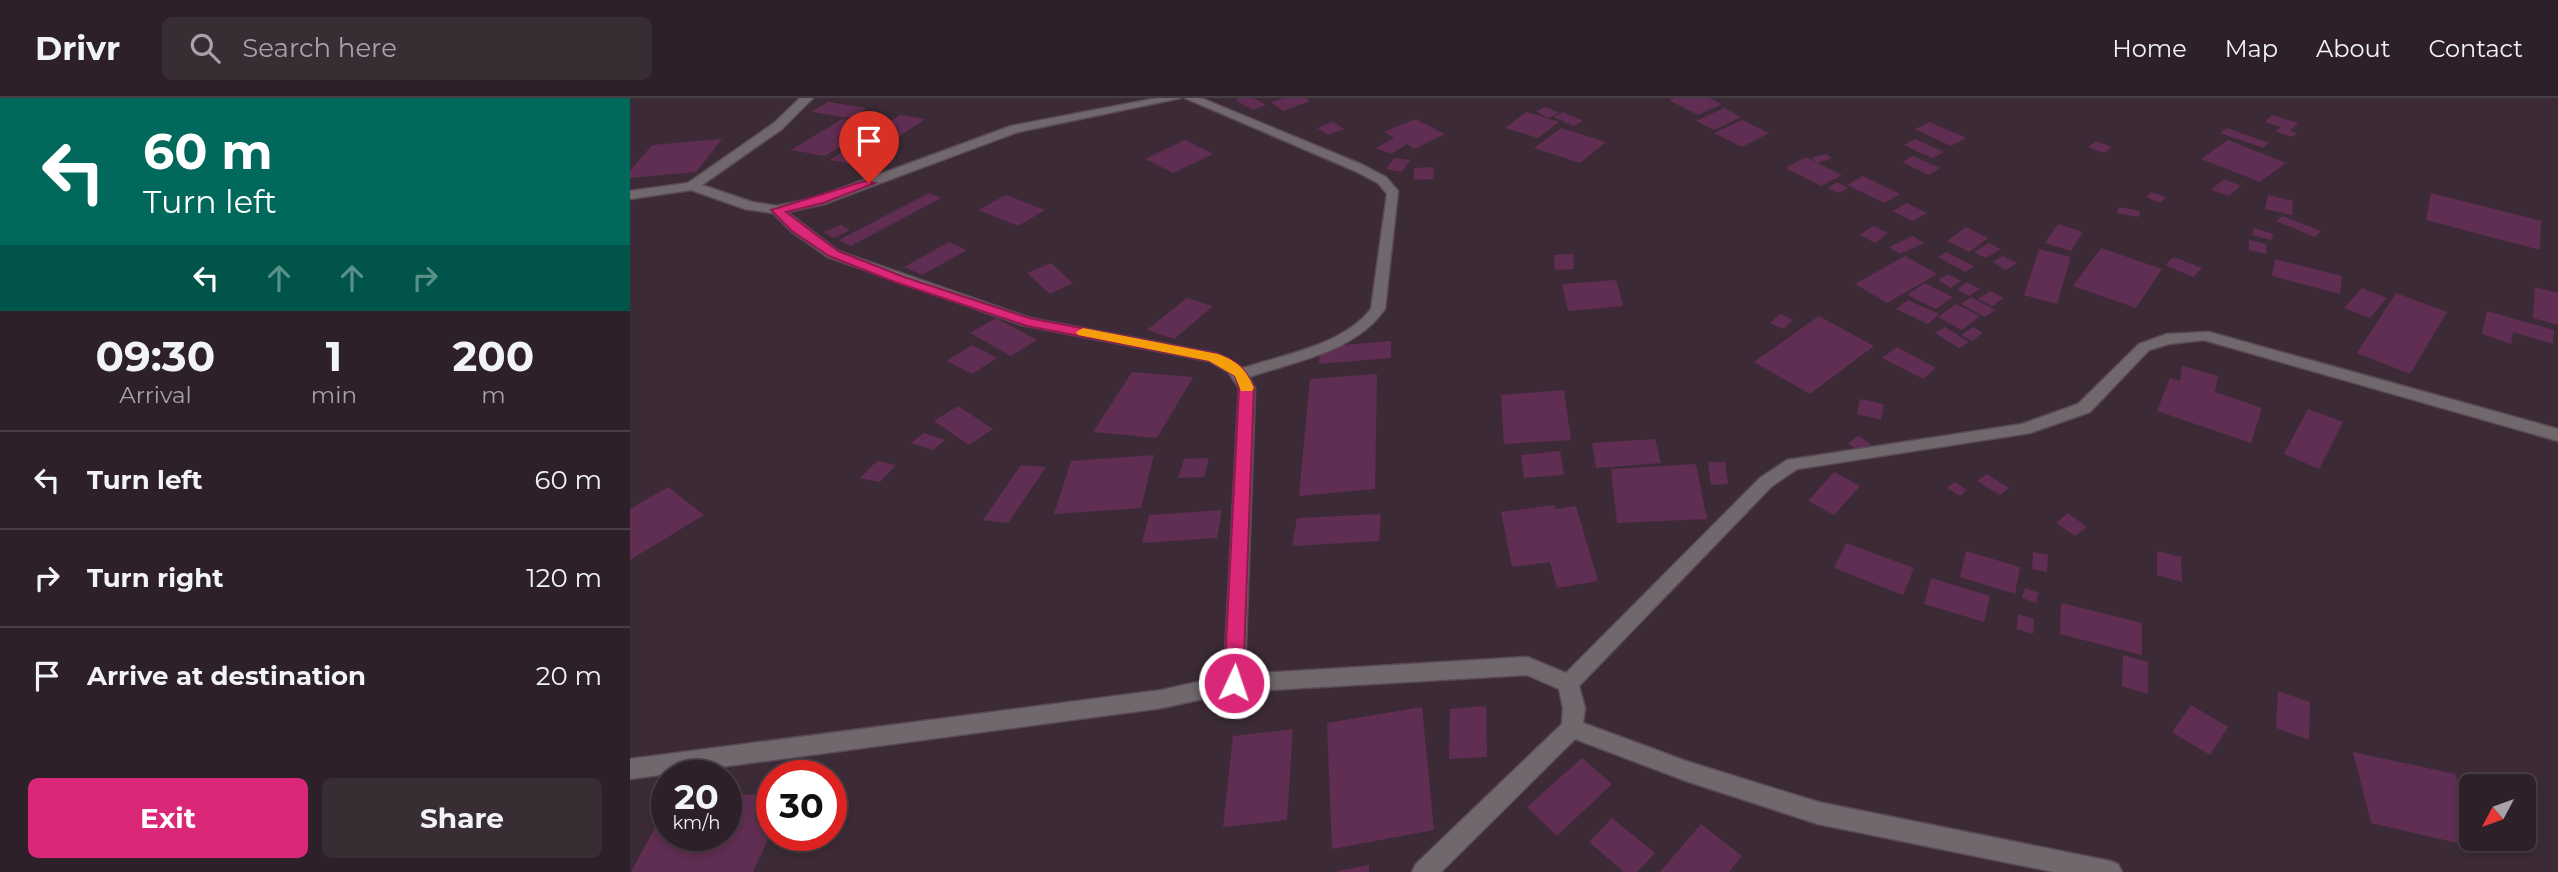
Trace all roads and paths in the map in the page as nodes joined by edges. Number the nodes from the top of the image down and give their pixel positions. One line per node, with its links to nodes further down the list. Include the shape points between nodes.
1 (807, 98): 4 (street, via 778,126)
2 (1175, 98): 6 (street, via 1015,129 819,201)
3 (1191, 98): 7 (street, via 1359,168 1382,180 1393,194 1373,320 1343,338)
4 (692, 186): 5 (street); 6 (street)
5 (630, 195)
6 (777, 210): 7 (street, via 833,254 899,279 1027,322 1213,357)
7 (1241, 374): 9 (street, via 1247,388)
8 (2558, 435): 10 (street, via 2204,335 2167,339 2144,347 2084,408 2056,421 1793,464 1766,482)
9 (1234, 683): 10 (street, via 1527,666); 12 (street, via 1162,698)
10 (1568, 684): 11 (street, via 1574,708)
11 (1572, 728): 13 (street); 14 (street, via 1818,813)
12 (630, 769)
13 (1424, 872)
14 (2110, 872)

